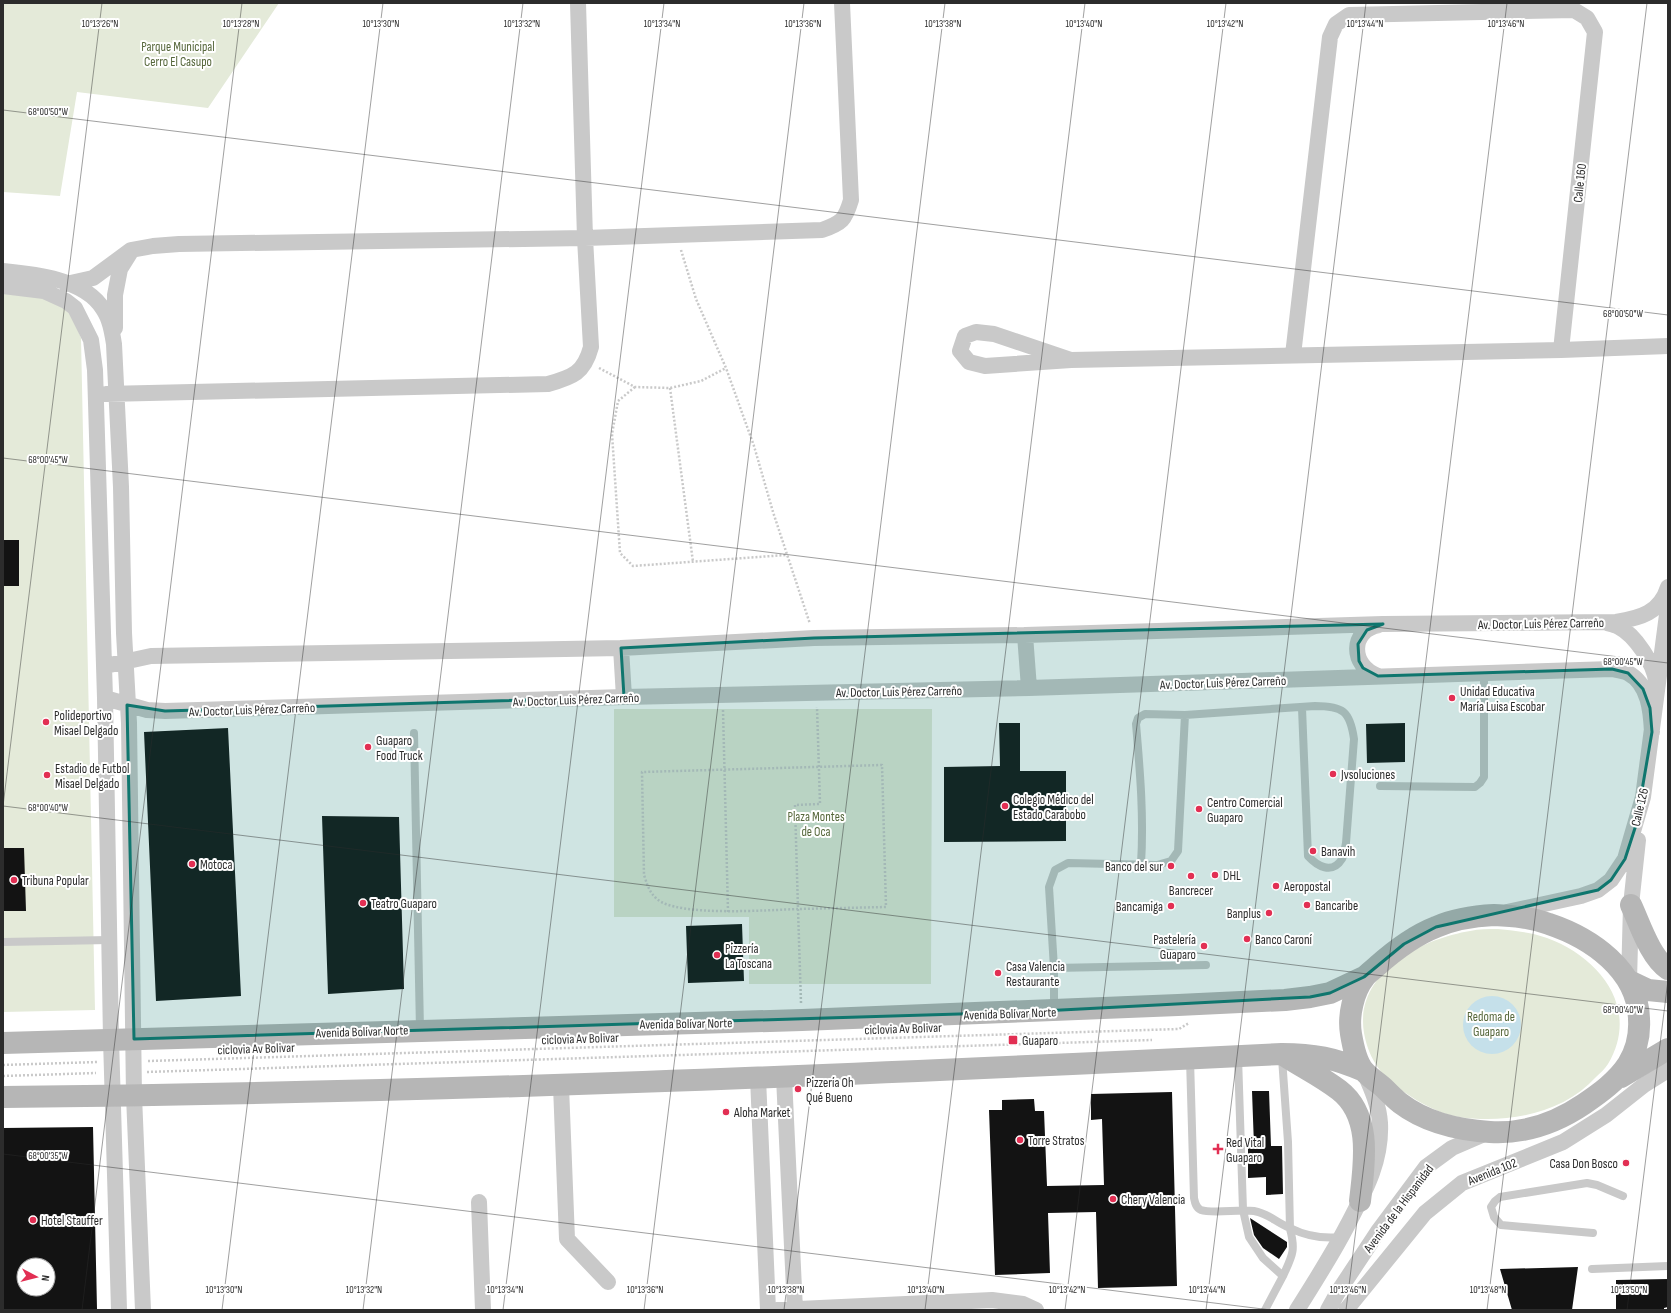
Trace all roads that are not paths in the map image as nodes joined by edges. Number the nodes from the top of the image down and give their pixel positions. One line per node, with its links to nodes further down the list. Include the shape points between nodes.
1 (578, 3): 3 (street)
2 (842, 3): 3 (street, via 851,186 847,215 836,225 822,230)
3 (585, 238): 4 (street, via 179,244); 15 (street, via 591,347 587,361 580,371 567,379 548,384)
4 (131, 250): 6 (street, via 93,278); 9 (street, via 120,269 115,295)
5 (3, 271): 6 (street, via 33,274)
6 (68, 284): 8 (street); 9 (street, via 83,290 99,303 111,327)
7 (3, 286): 8 (street)
8 (44, 291): 14 (street, via 66,301 75,308 82,320 91,340)
9 (114, 344): 15 (street)
10 (1668, 346): 11 (street)
11 (1561, 350): 12 (street); 12 (street, Calle 160, via 1595,32 1587,18 1574,10 1349,15 1336,24 1330,37)
12 (1293, 355): 13 (street)
13 (1071, 360): 13 (street, via 985,366 969,362 960,351 965,336 976,332 1000,336)
14 (95, 394): 15 (street); 23 (street)
15 (116, 394): 22 (street)
16 (1668, 587): 18 (street, Av. Doctor Luis Pérez Carreño, via 1666,594 1650,612 1637,618)
17 (1668, 607): 27 (street, Calle 126)
18 (1605, 622): 19 (street, Av. Doctor Luis Pérez Carreño); 27 (street, via 1620,627 1637,643 1656,678)
19 (1383, 624): 20 (street, Av. Doctor Luis Pérez Carreño); 25 (street, via 1367,630 1361,636 1357,652 1363,668)
20 (1026, 635): 21 (street, Av. Doctor Luis Pérez Carreño, via 814,638); 26 (street)
21 (621, 648): 22 (street, Av. Doctor Luis Pérez Carreño, via 151,656); 28 (street)
22 (126, 661): 23 (street, Av. Doctor Luis Pérez Carreño); 30 (street)
23 (104, 666): 29 (street)
24 (1484, 673): 25 (street, Av. Doctor Luis Pérez Carreño); 33 (street, Av. Doctor Luis Pérez Carreño, via 1612,669 1628,673 1637,681 1650,708); 35 (lane, via 1484,777 1480,783 1475,787)
25 (1378, 676): 26 (street, Av. Doctor Luis Pérez Carreño)
26 (1029, 688): 28 (street, Av. Doctor Luis Pérez Carreño)
27 (1657, 692): 33 (street, Calle 126)
28 (624, 697): 30 (street, Av. Doctor Luis Pérez Carreño, via 165,711)
29 (105, 698): 30 (street, Av. Doctor Luis Pérez Carreño); 40 (street)
30 (127, 705): 51 (street)
31 (1302, 708): 31 (lane, via 1331,706 1346,713 1352,723 1354,739 1346,843 1342,859 1334,867 1324,868 1316,865 1308,856); 32 (lane)
32 (1185, 715): 37 (lane, via 1178,851 1171,861); 37 (lane, via 1144,714 1138,718 1136,724 1142,797)
33 (1652, 732): 36 (street, Calle 126)
34 (414, 733): 49 (lane)
35 (1380, 786)
36 (1643, 797): 38 (street); 39 (street, Calle 126, via 1625,859 1611,880 1598,890 1581,896)
37 (1141, 864): 43 (lane, via 1068,863 1055,870 1049,887)
38 (1630, 905): 44 (main road, via 1654,954); 46 (street)
39 (1494, 915): 45 (main road, via 1454,921 1436,927 1404,944); 46 (main road, via 1521,917 1566,930 1600,952 1620,969)
40 (109, 940): 41 (lane); 50 (street)
41 (3, 942)
42 (1206, 964): 43 (lane)
43 (1054, 968): 48 (lane)
44 (1668, 969)
45 (1364, 977): 48 (main road, Avenida Bolívar Norte, via 1330,993 1286,1000); 58 (main road, via 1356,992 1350,1028 1353,1046)
46 (1629, 981): 47 (main road, via 1648,990); 62 (main road, via 1639,1009 1640,1028 1637,1044 1627,1065)
47 (1668, 992)
48 (1054, 1011): 49 (main road, Avenida Bolívar Norte)
49 (420, 1030): 51 (main road, Avenida Bolívar Norte)
50 (111, 1039): 51 (main road, Avenida Bolívar Norte); 52 (main road, Avenida Bolívar Norte); 63 (street)
51 (134, 1039): 64 (street)
52 (3, 1043)
53 (1668, 1049): 62 (main road)
54 (1282, 1054): 55 (main road); 58 (main road, via 1322,1056); 68 (main road, via 1340,1090 1352,1103 1364,1138 1365,1160); 71 (lane)
55 (1238, 1056): 56 (main road); 70 (lane)
56 (1190, 1058): 59 (main road); 70 (lane, via 1195,1205 1200,1210 1207,1211)
57 (1668, 1070): 88 (street, Avenida 102, via 1606,1115 1563,1142 1462,1183 1425,1213)
58 (1364, 1071): 66 (main road, via 1399,1102 1426,1118 1448,1125); 68 (street, via 1374,1094 1380,1123 1375,1167)
59 (784, 1077): 60 (main road); 83 (street)
60 (758, 1078): 61 (main road); 81 (street)
61 (561, 1086): 64 (main road); 77 (street, via 567,1239)
62 (1608, 1086): 66 (main road, via 1569,1114 1547,1124)
63 (113, 1096): 64 (main road); 65 (main road); 78 (street)
64 (134, 1096): 79 (street)
65 (3, 1097)
66 (1490, 1132): 87 (street, Avenida de la Hispanidad, via 1452,1148 1426,1167 1379,1230)
67 (1623, 1196): 72 (lane, via 1587,1183 1500,1197 1492,1207 1494,1217 1501,1225)
68 (1360, 1201): 73 (street)
69 (479, 1202): 80 (street)
70 (1243, 1210): 71 (lane, via 1265,1213); 76 (lane, via 1249,1237 1263,1258)
71 (1290, 1229): 73 (lane, via 1312,1236); 76 (lane, via 1293,1253)
72 (1593, 1233)
73 (1341, 1237): 86 (street)
74 (1668, 1266): 75 (lane)
75 (1592, 1268)
76 (1283, 1276): 85 (lane)
77 (608, 1282)
78 (119, 1310)
79 (143, 1310)
80 (482, 1310)
81 (768, 1310)
82 (777, 1310): 83 (street)
83 (795, 1310): 84 (street, via 992,1300 1023,1304)
84 (1036, 1310)
85 (1265, 1310)
86 (1297, 1310)
87 (1328, 1310)
88 (1346, 1310)

